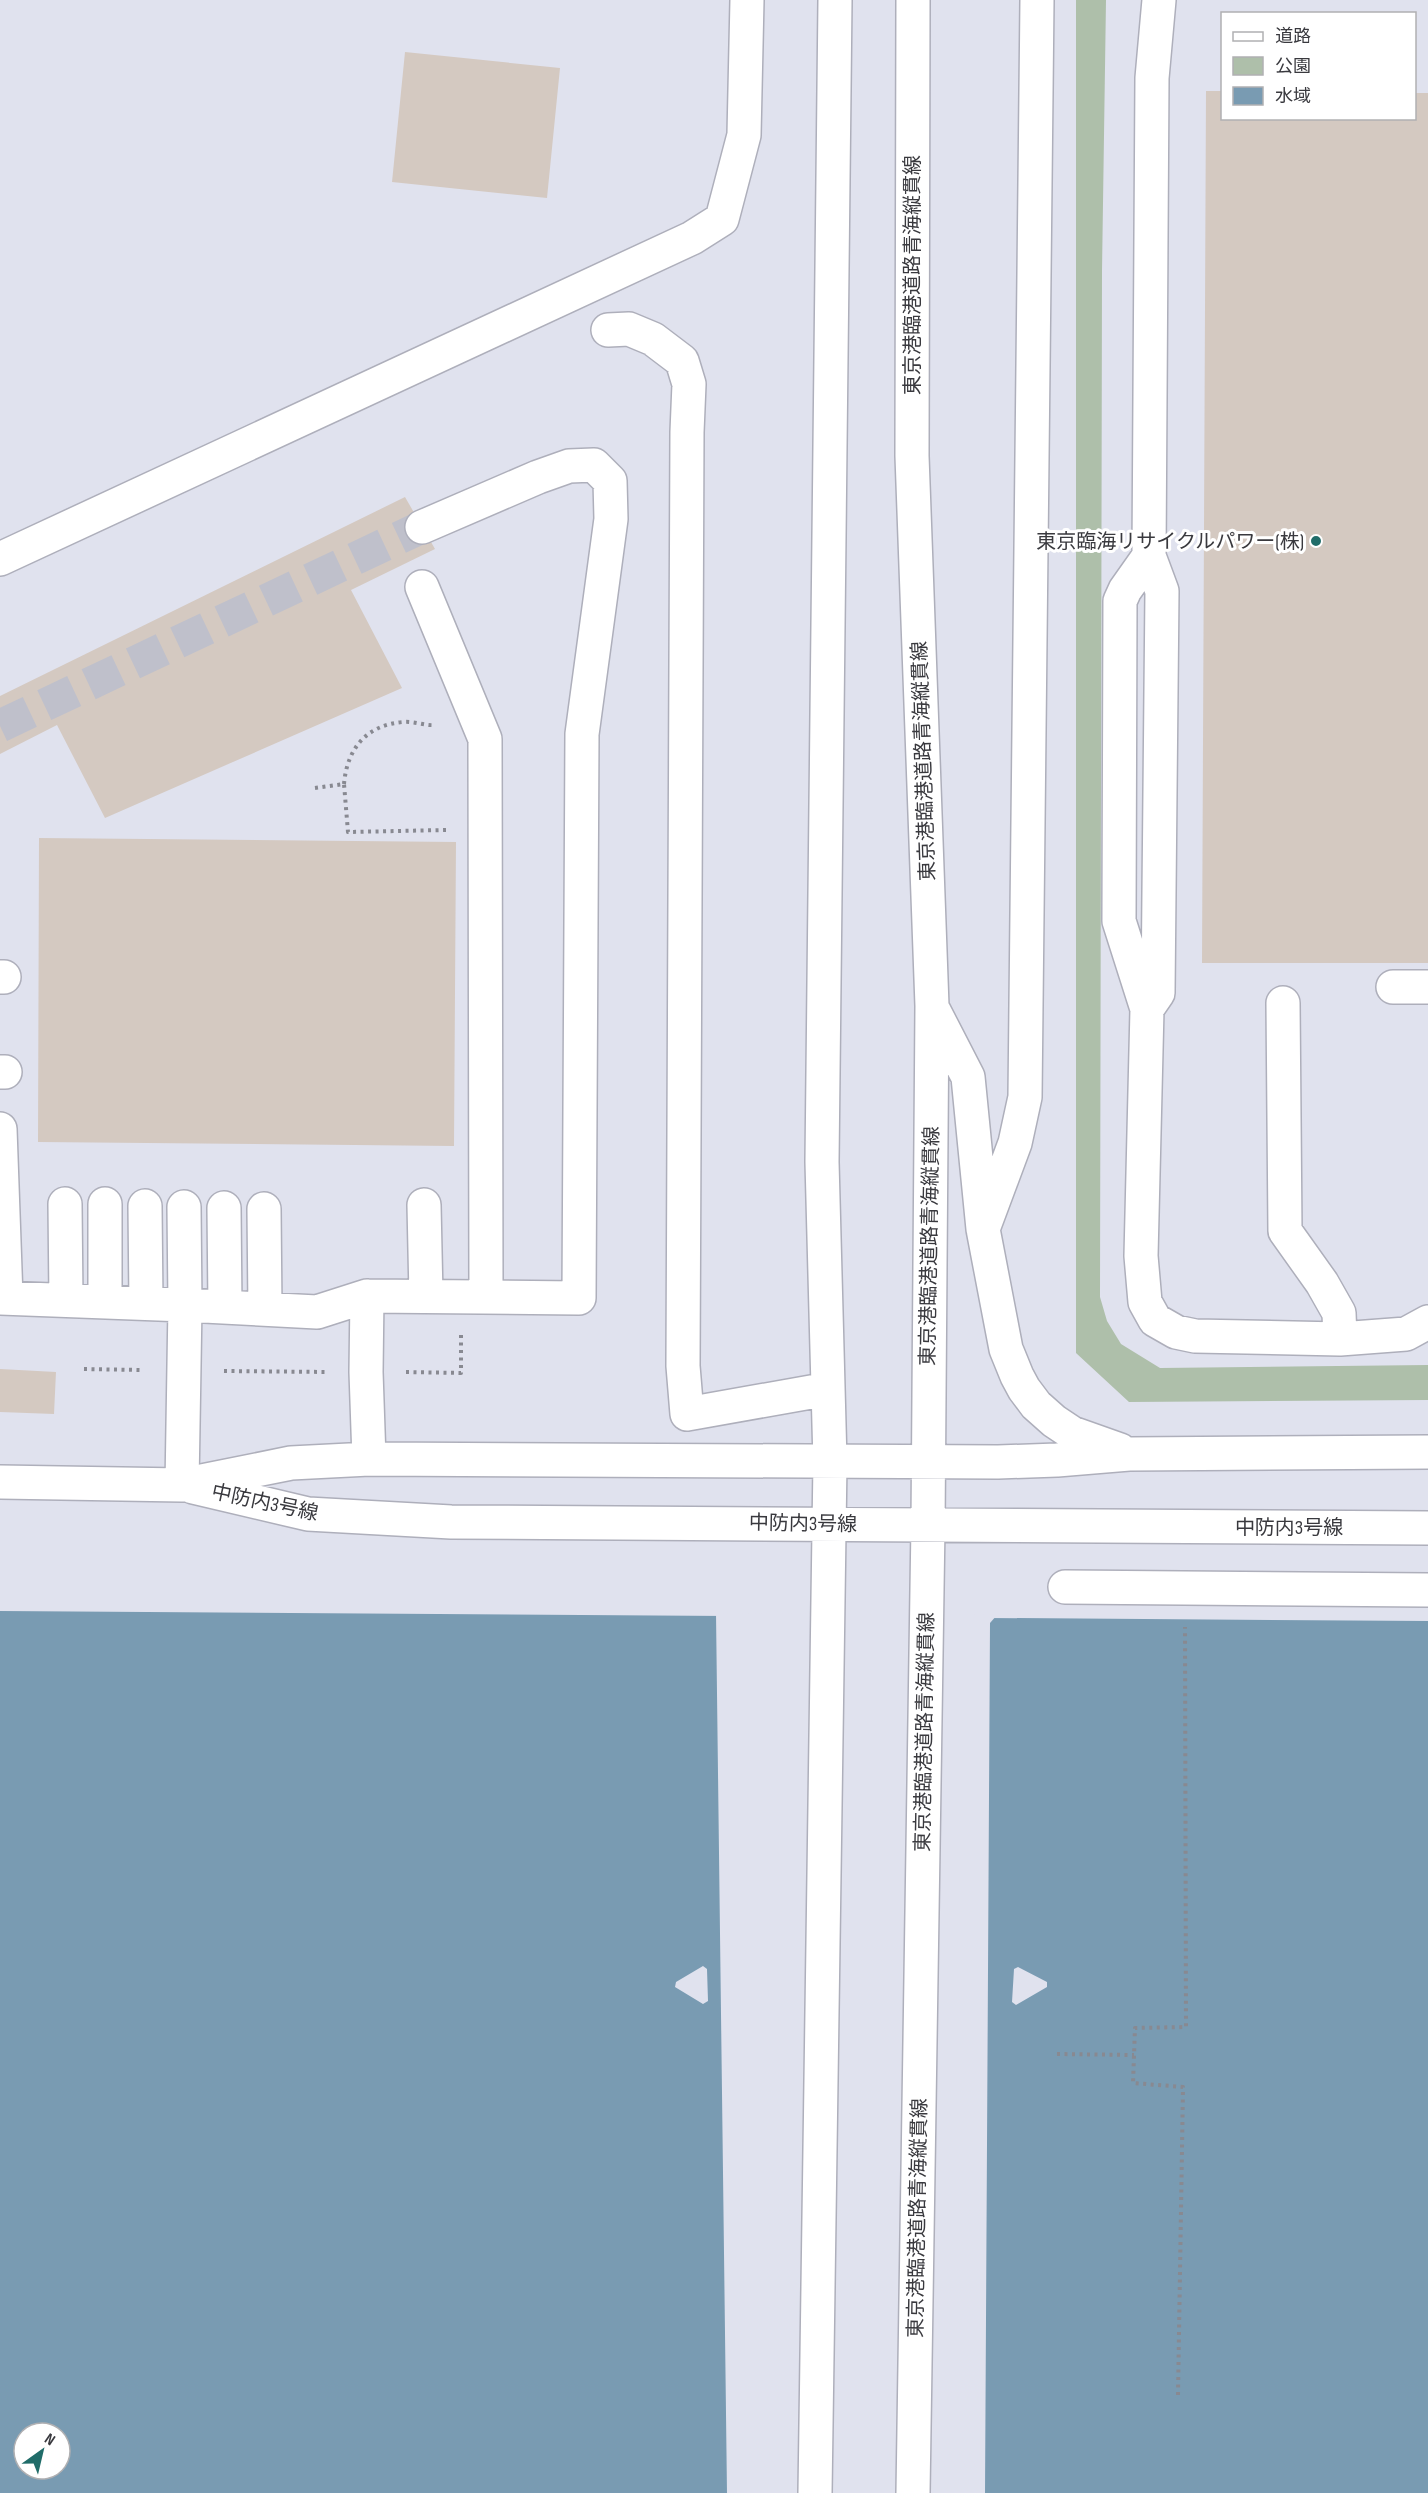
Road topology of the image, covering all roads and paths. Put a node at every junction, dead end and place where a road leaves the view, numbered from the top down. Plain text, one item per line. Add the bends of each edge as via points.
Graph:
1 (747, 0) edge
2 (835, 0) edge
3 (913, 0) edge
4 (1037, 0) edge
5 (1159, 0) edge
6 (608, 330) dead end
7 (422, 527) tunnel mouth
8 (0, 559) edge
9 (422, 586) dead end
10 (439, 723) dead end
11 (344, 784) junction
12 (315, 788) dead end
13 (452, 830) dead end
14 (1393, 987) dead end
15 (1428, 987) edge
16 (1283, 1003) dead end
17 (932, 1006) junction
18 (0, 1129) edge
19 (65, 1204) dead end
20 (105, 1204) dead end
21 (424, 1205) dead end
22 (145, 1206) dead end
23 (184, 1207) dead end
24 (224, 1208) dead end
25 (264, 1209) dead end
26 (983, 1229) junction
27 (367, 1296) junction
28 (426, 1296) junction
29 (486, 1297) junction
30 (3, 1298) edge
31 (66, 1300) junction
32 (105, 1301) junction
33 (146, 1304) junction
34 (185, 1305) junction
35 (225, 1307) junction
36 (265, 1309) junction
37 (1428, 1322) edge
38 (461, 1326) dead end
39 (1340, 1339) junction
40 (84, 1369) dead end
41 (150, 1370) dead end
42 (217, 1371) dead end
43 (331, 1372) dead end
44 (405, 1372) dead end
45 (828, 1389) junction
46 (1428, 1452) edge
47 (1130, 1454) junction
48 (369, 1459) junction
49 (830, 1461) junction
50 (927, 1461) junction
51 (0, 1482) edge
52 (182, 1485) junction
53 (829, 1522) junction
54 (928, 1525) junction
55 (1428, 1528) edge
56 (1065, 1587) dead end
57 (1428, 1590) edge
58 (1185, 1624) dead end
59 (1057, 2054) dead end
60 (1134, 2055) junction
61 (1178, 2395) dead end
62 (815, 2493) edge
63 (912, 2493) edge

1 - 8 street via 744,135 722,219 692,238
2 - 45 street via 822,1162
3 - 17 street, 東京港臨港道路青海縦貫線 via 912,456
4 - 26 street via 1025,1097 1015,1143
5 - 39 street via 1152,78 1149,556 1162,591 1158,993 1147,1009 1142,1256 1145,1302 1155,1320 1176,1332 1196,1336
6 - 45 street via 629,329 653,339 682,361 689,384 683,1366 687,1414
7 - 29 street via 569,466 594,465 610,481 611,519 582,734 579,1299
9 - 29 street via 485,739
10 - 11 path via 432,726 404,722 368,734 346,764
11 - 12 path
11 - 13 path via 348,832
14 - 15 street
16 - 39 street via 1285,1231 1340,1313
17 - 26 street via 968,1077
17 - 50 street, 東京港臨港道路青海縦貫線
18 - 30 street
19 - 31 street
20 - 32 street
21 - 28 street
22 - 33 street
23 - 34 street
24 - 35 street
25 - 36 street
26 - 47 street via 1006,1349 1024,1389 1045,1413 1072,1433
27 - 28 street
27 - 36 street via 317,1312
27 - 48 street
28 - 29 street
30 - 31 street
31 - 32 street
32 - 33 street
33 - 34 street
34 - 35 street
34 - 52 street
35 - 36 street
37 - 39 street via 1406,1334
38 - 44 path via 460,1373
40 - 41 path
42 - 43 path
45 - 49 street
46 - 47 street, 中防内3号線
47 - 50 street, 中防内3号線 via 1045,1460
48 - 49 street, 中防内3号線
48 - 52 street, 中防内3号線 via 291,1463
49 - 50 street, 中防内3号線
49 - 53 street
50 - 54 street, 東京港臨港道路青海縦貫線
51 - 52 street, 中防内3号線
52 - 53 street, 中防内3号線 via 320,1515 451,1522
53 - 54 street, 中防内3号線
53 - 62 street
54 - 55 street, 中防内3号線
54 - 63 street, 東京港臨港道路青海縦貫線
56 - 57 street
58 - 60 path via 1186,2027 1134,2028
59 - 60 path
60 - 61 path via 1134,2083 1183,2086

